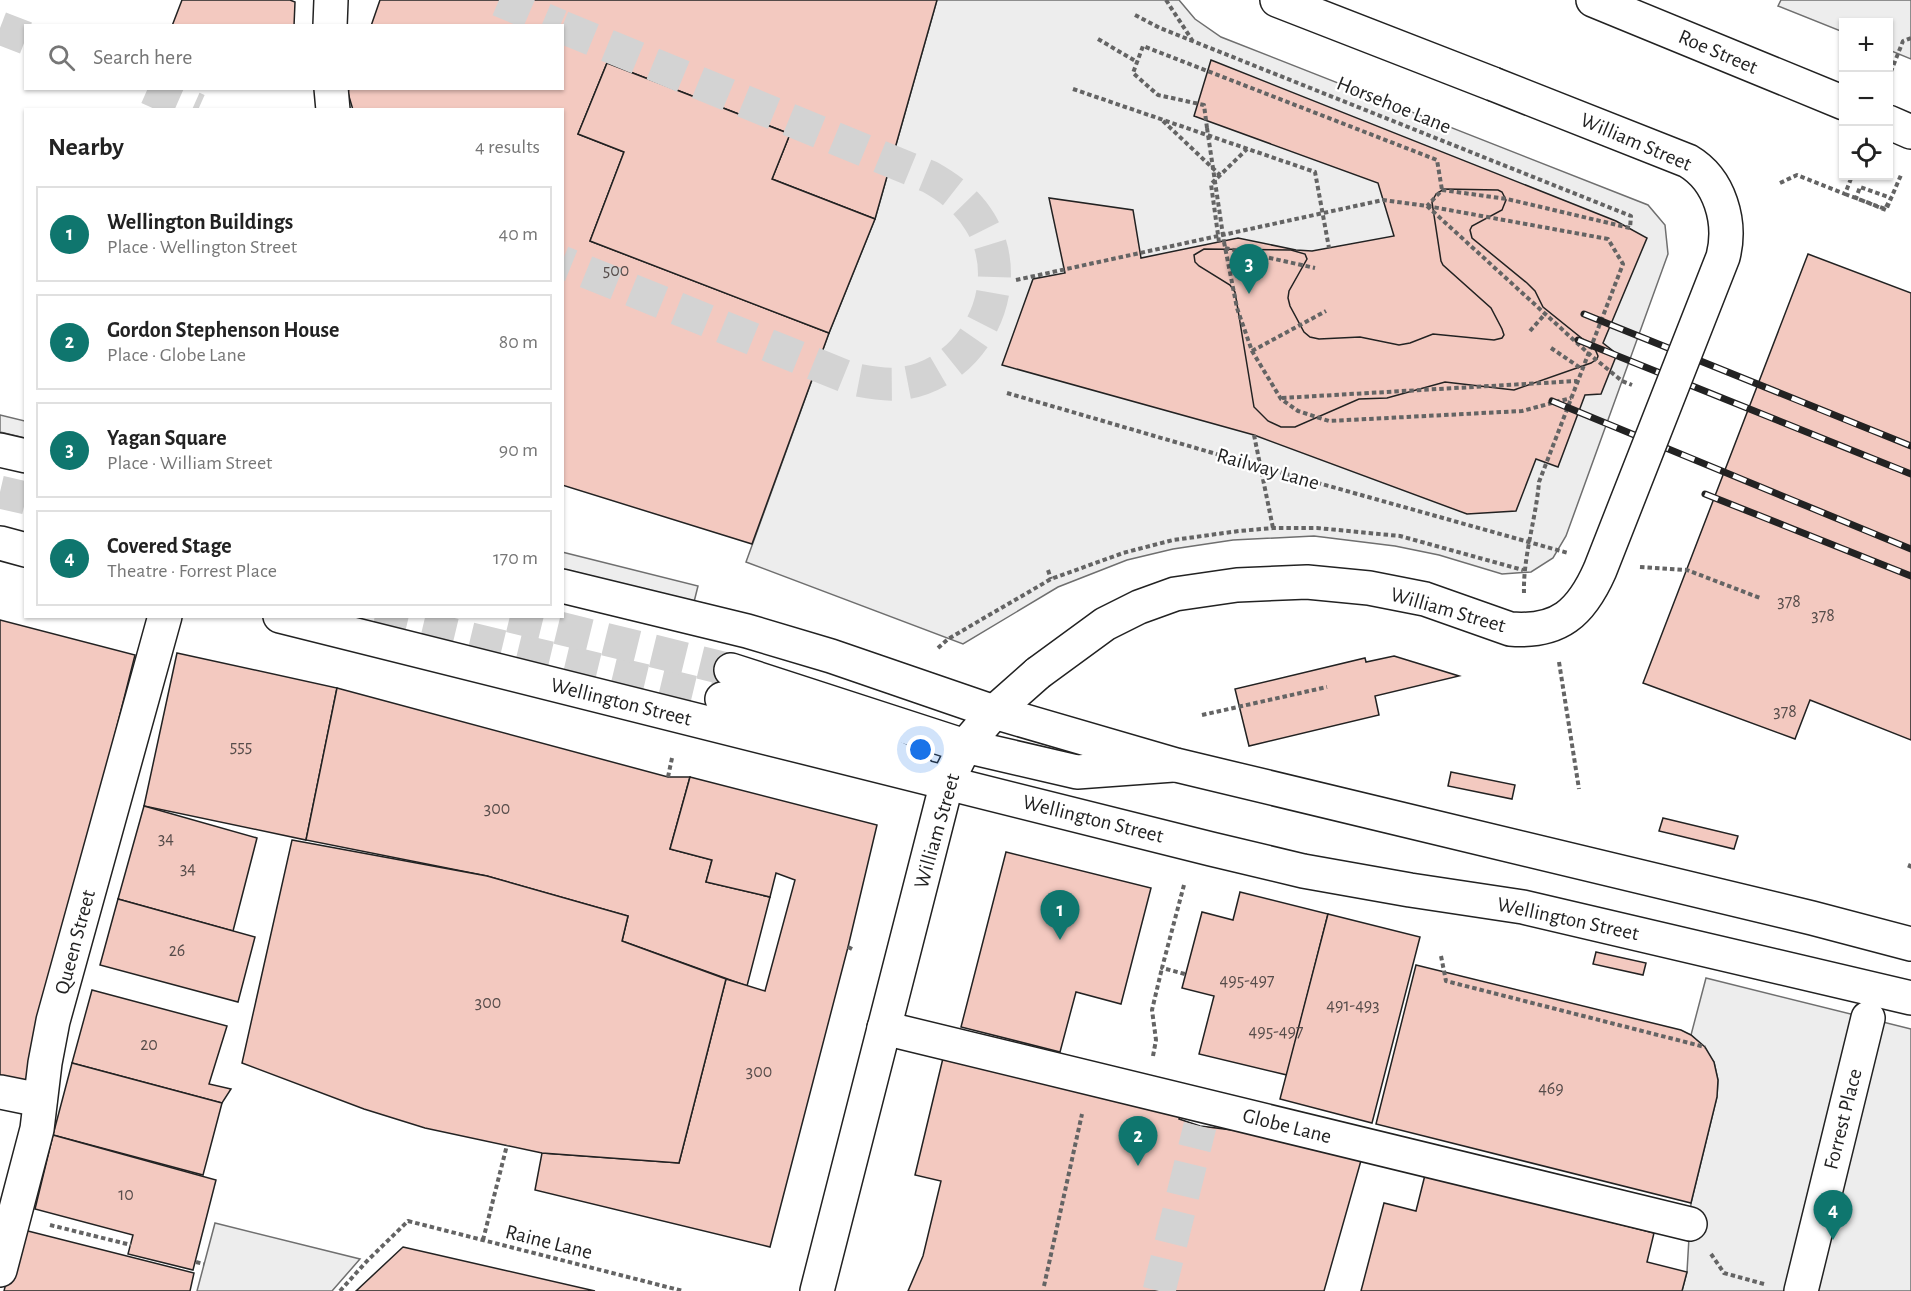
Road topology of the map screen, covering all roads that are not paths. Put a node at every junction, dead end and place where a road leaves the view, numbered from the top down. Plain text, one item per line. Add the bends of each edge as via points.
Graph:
1 (331, 0) edge
2 (1277, 0) edge
3 (1593, 0) edge
4 (330, 24) edge
5 (331, 90) edge
6 (1839, 101) edge
7 (333, 108) edge
8 (1893, 124) edge
9 (1911, 132) edge
10 (0, 450) edge
11 (24, 456) edge
12 (0, 543) edge
13 (24, 549) edge
14 (564, 586) edge
15 (164, 618) edge
16 (288, 618) edge
17 (994, 712) junction
18 (965, 746) junction
19 (1176, 765) junction
20 (947, 782) junction
21 (1911, 944) edge
22 (1911, 998) edge
23 (1868, 1018) dead end
24 (884, 1028) junction
25 (0, 1092) edge
26 (40, 1100) junction
27 (1690, 1224) road end
28 (7, 1230) edge
29 (0, 1270) edge
30 (817, 1291) edge
31 (1801, 1291) edge

1 - 4 main road
2 - 17 main road, William Street, bridge via 1688,161 1711,182 1723,210 1723,257 1600,570 1585,601 1565,618 1538,629 1510,629 1425,599 1370,588 1307,582 1237,585 1175,594 1105,624 1038,673
3 - 6 main road, Roe Street
5 - 7 main road
8 - 9 main road
10 - 11 main road
12 - 13 main road
14 - 17 main road via 747,631
15 - 26 main road, Queen Street via 53,1022
16 - 20 main road, Wellington Street
17 - 18 main road, William Street
17 - 19 main road
18 - 19 main road via 1077,772
18 - 20 main road, William Street
18 - 20 main road via 726,684 811,718
19 - 21 main road
20 - 22 main road, Wellington Street via 1303,871 1524,907
20 - 24 main road, William Street
23 - 31 main road, Forrest Place
24 - 27 main road, Globe Lane via 1203,1116
24 - 30 main road, William Street
25 - 26 main road
26 - 28 main road, Queen Street via 37,1129
28 - 29 main road, Queen Street

